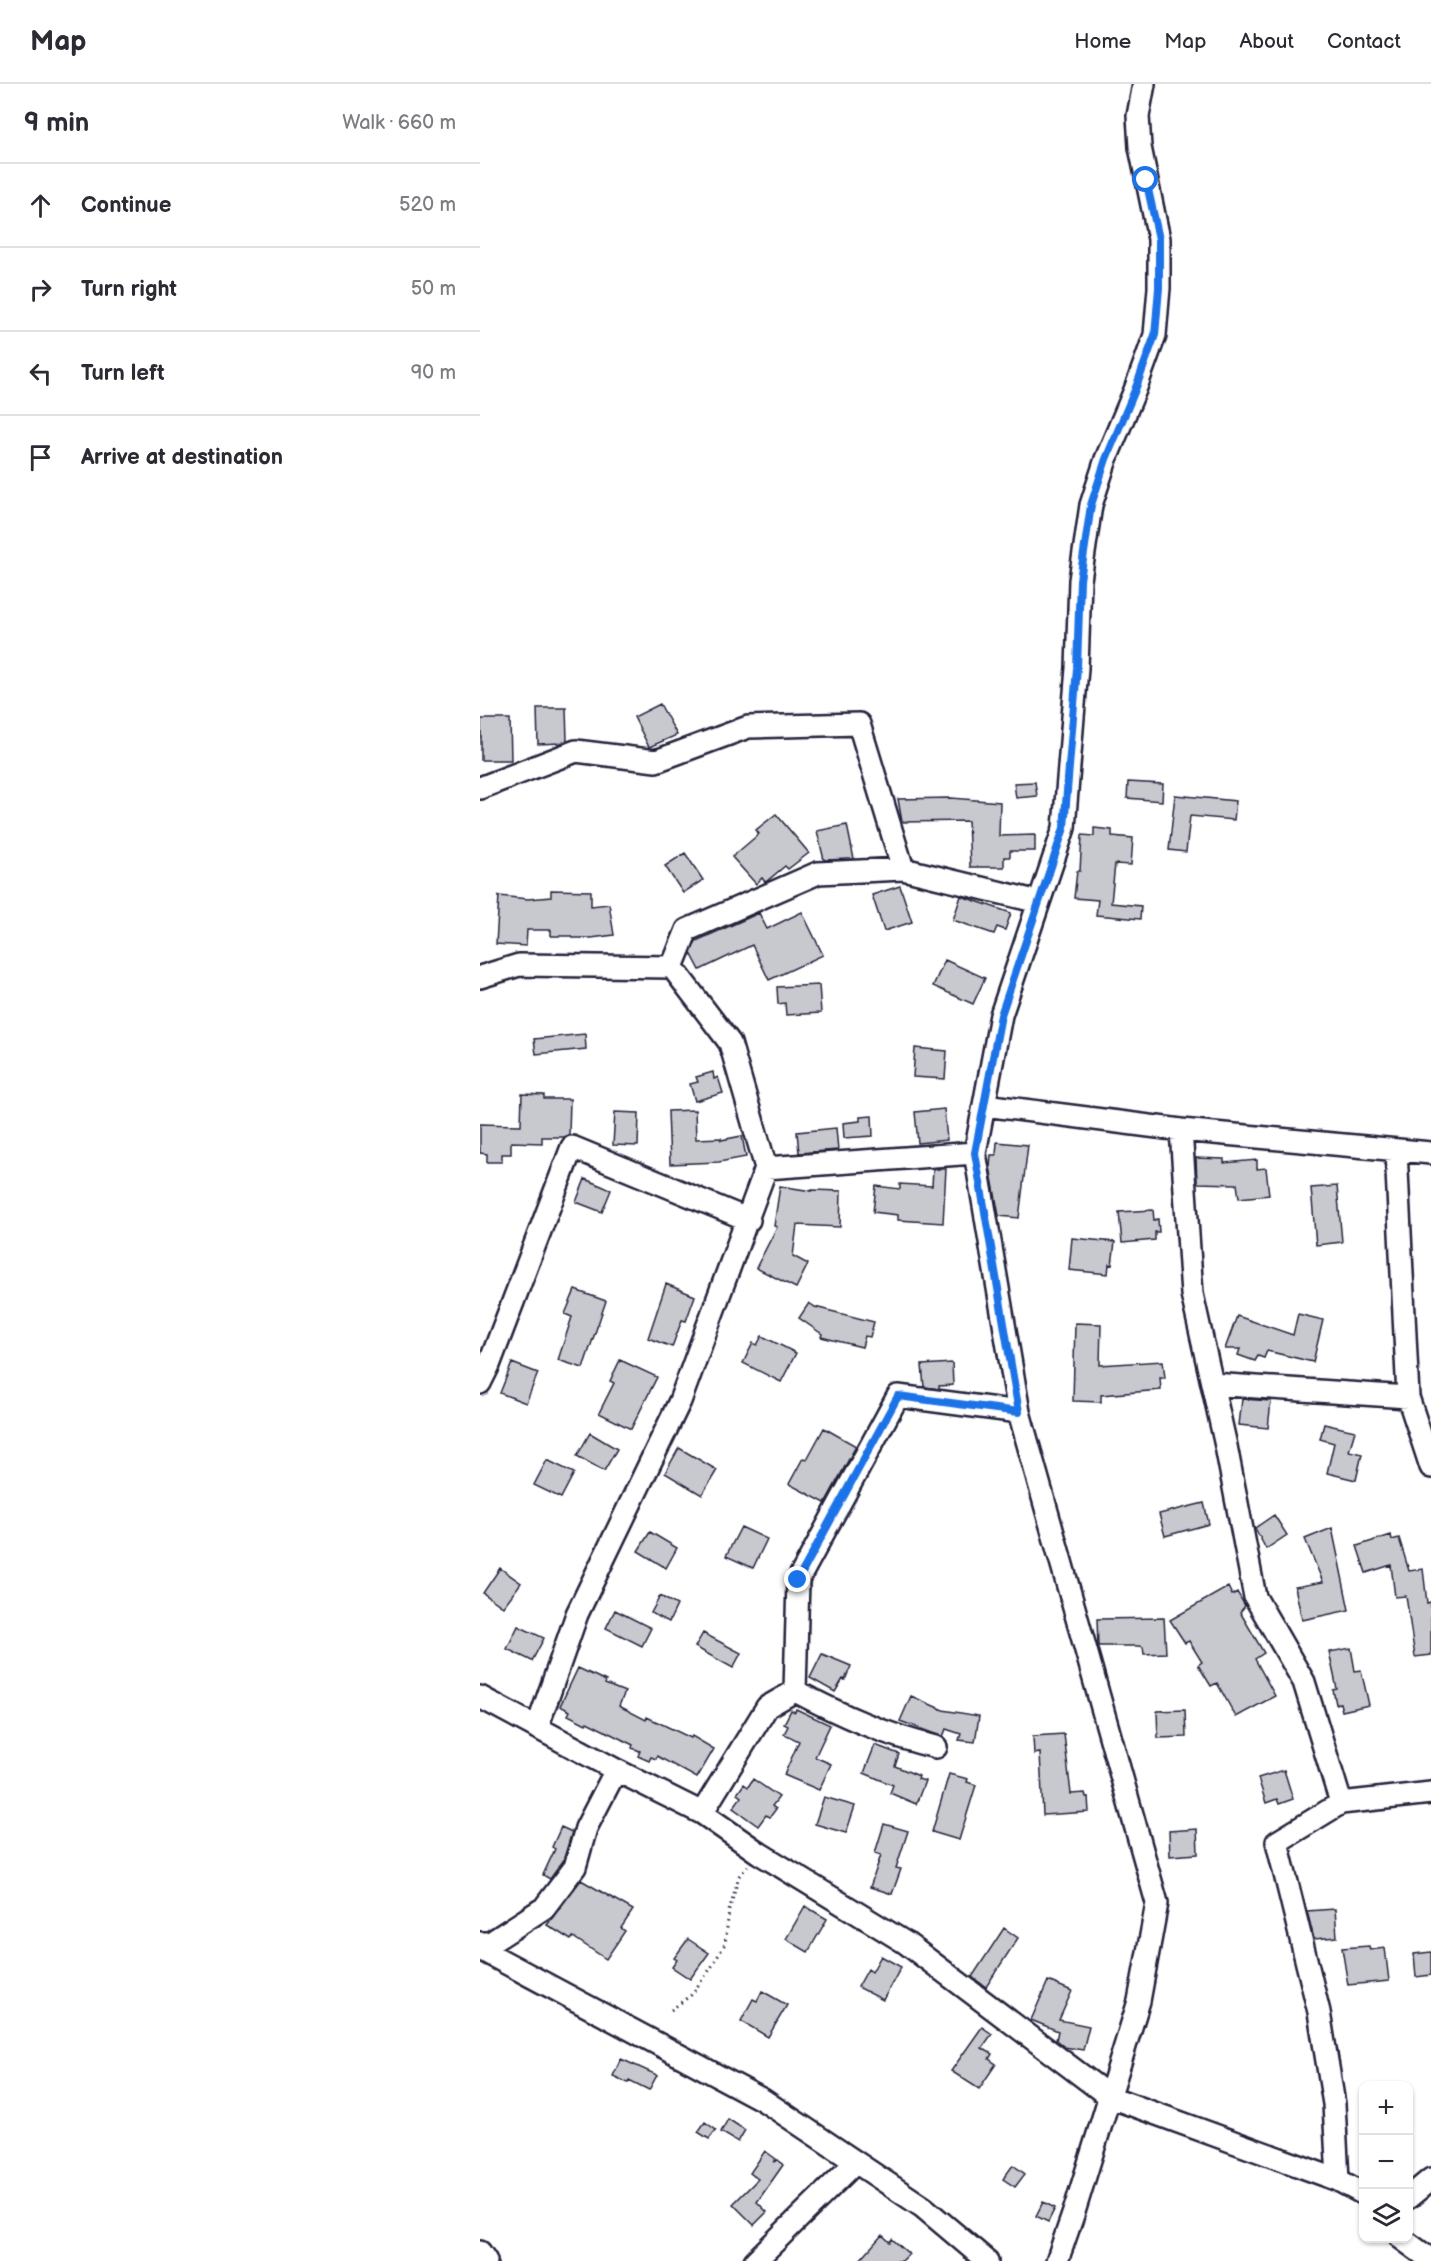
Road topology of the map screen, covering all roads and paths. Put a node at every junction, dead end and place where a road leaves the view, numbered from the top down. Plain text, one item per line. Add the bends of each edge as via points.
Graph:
1 (1144, 84) edge
2 (480, 788) edge
3 (903, 869) junction
4 (1039, 902) junction
5 (672, 967) junction
6 (480, 977) edge
7 (984, 1105) junction
8 (1181, 1130) junction
9 (1396, 1150) junction
10 (975, 1153) junction
11 (1431, 1153) edge
12 (766, 1168) junction
13 (749, 1220) junction
14 (480, 1383) edge
15 (1212, 1384) junction
16 (1408, 1397) junction
17 (1019, 1412) junction
18 (1431, 1467) edge
19 (795, 1691) junction
20 (480, 1697) edge
21 (537, 1728) junction
22 (936, 1748) dead end
23 (616, 1770) junction
24 (1431, 1793) edge
25 (1341, 1803) junction
26 (702, 1813) junction
27 (759, 1853) junction
28 (480, 1943) edge
29 (480, 1948) edge
30 (671, 2010) dead end
31 (1110, 2097) junction
32 (856, 2162) junction
33 (1431, 2179) edge
34 (1338, 2180) junction
35 (1359, 2191) edge
36 (1413, 2194) edge
37 (1408, 2243) edge
38 (480, 2252) edge
39 (1431, 2260) edge
40 (486, 2261) edge
41 (755, 2261) edge
42 (987, 2261) edge
43 (1057, 2261) edge

1 - 4 street via 1138,116 1140,147 1159,239 1155,335 1091,505 1080,580 1064,828
2 - 3 street via 576,751 656,761 748,727 859,724
3 - 4 street
3 - 5 street via 818,873 807,877 687,930
4 - 7 street via 1001,1015
5 - 6 street via 519,965
5 - 12 street via 730,1043
7 - 8 street
7 - 10 street
8 - 9 street
8 - 15 street via 1192,1294
9 - 11 street
9 - 16 street
10 - 12 street
10 - 17 street
12 - 13 street
13 - 14 street via 572,1148
13 - 21 street via 680,1401 577,1614
15 - 16 street
15 - 25 street via 1255,1597 1304,1682
16 - 18 street
17 - 19 street via 898,1396 798,1580
17 - 31 street via 1157,1903 1139,2001
19 - 22 street via 849,1719
19 - 26 street via 767,1707
20 - 21 street
21 - 23 street
23 - 26 street
23 - 28 street via 586,1828 575,1866 544,1908 490,1943
24 - 25 street
25 - 34 street via 1277,1842 1319,2012 1334,2104
26 - 27 street
27 - 30 path via 739,1876 724,1944 711,1968 691,1995
27 - 31 street via 906,1943
29 - 32 street via 763,2100
31 - 34 street
31 - 43 street
32 - 41 street
32 - 42 street via 923,2207
33 - 36 street
34 - 35 street
37 - 39 street
38 - 40 street

